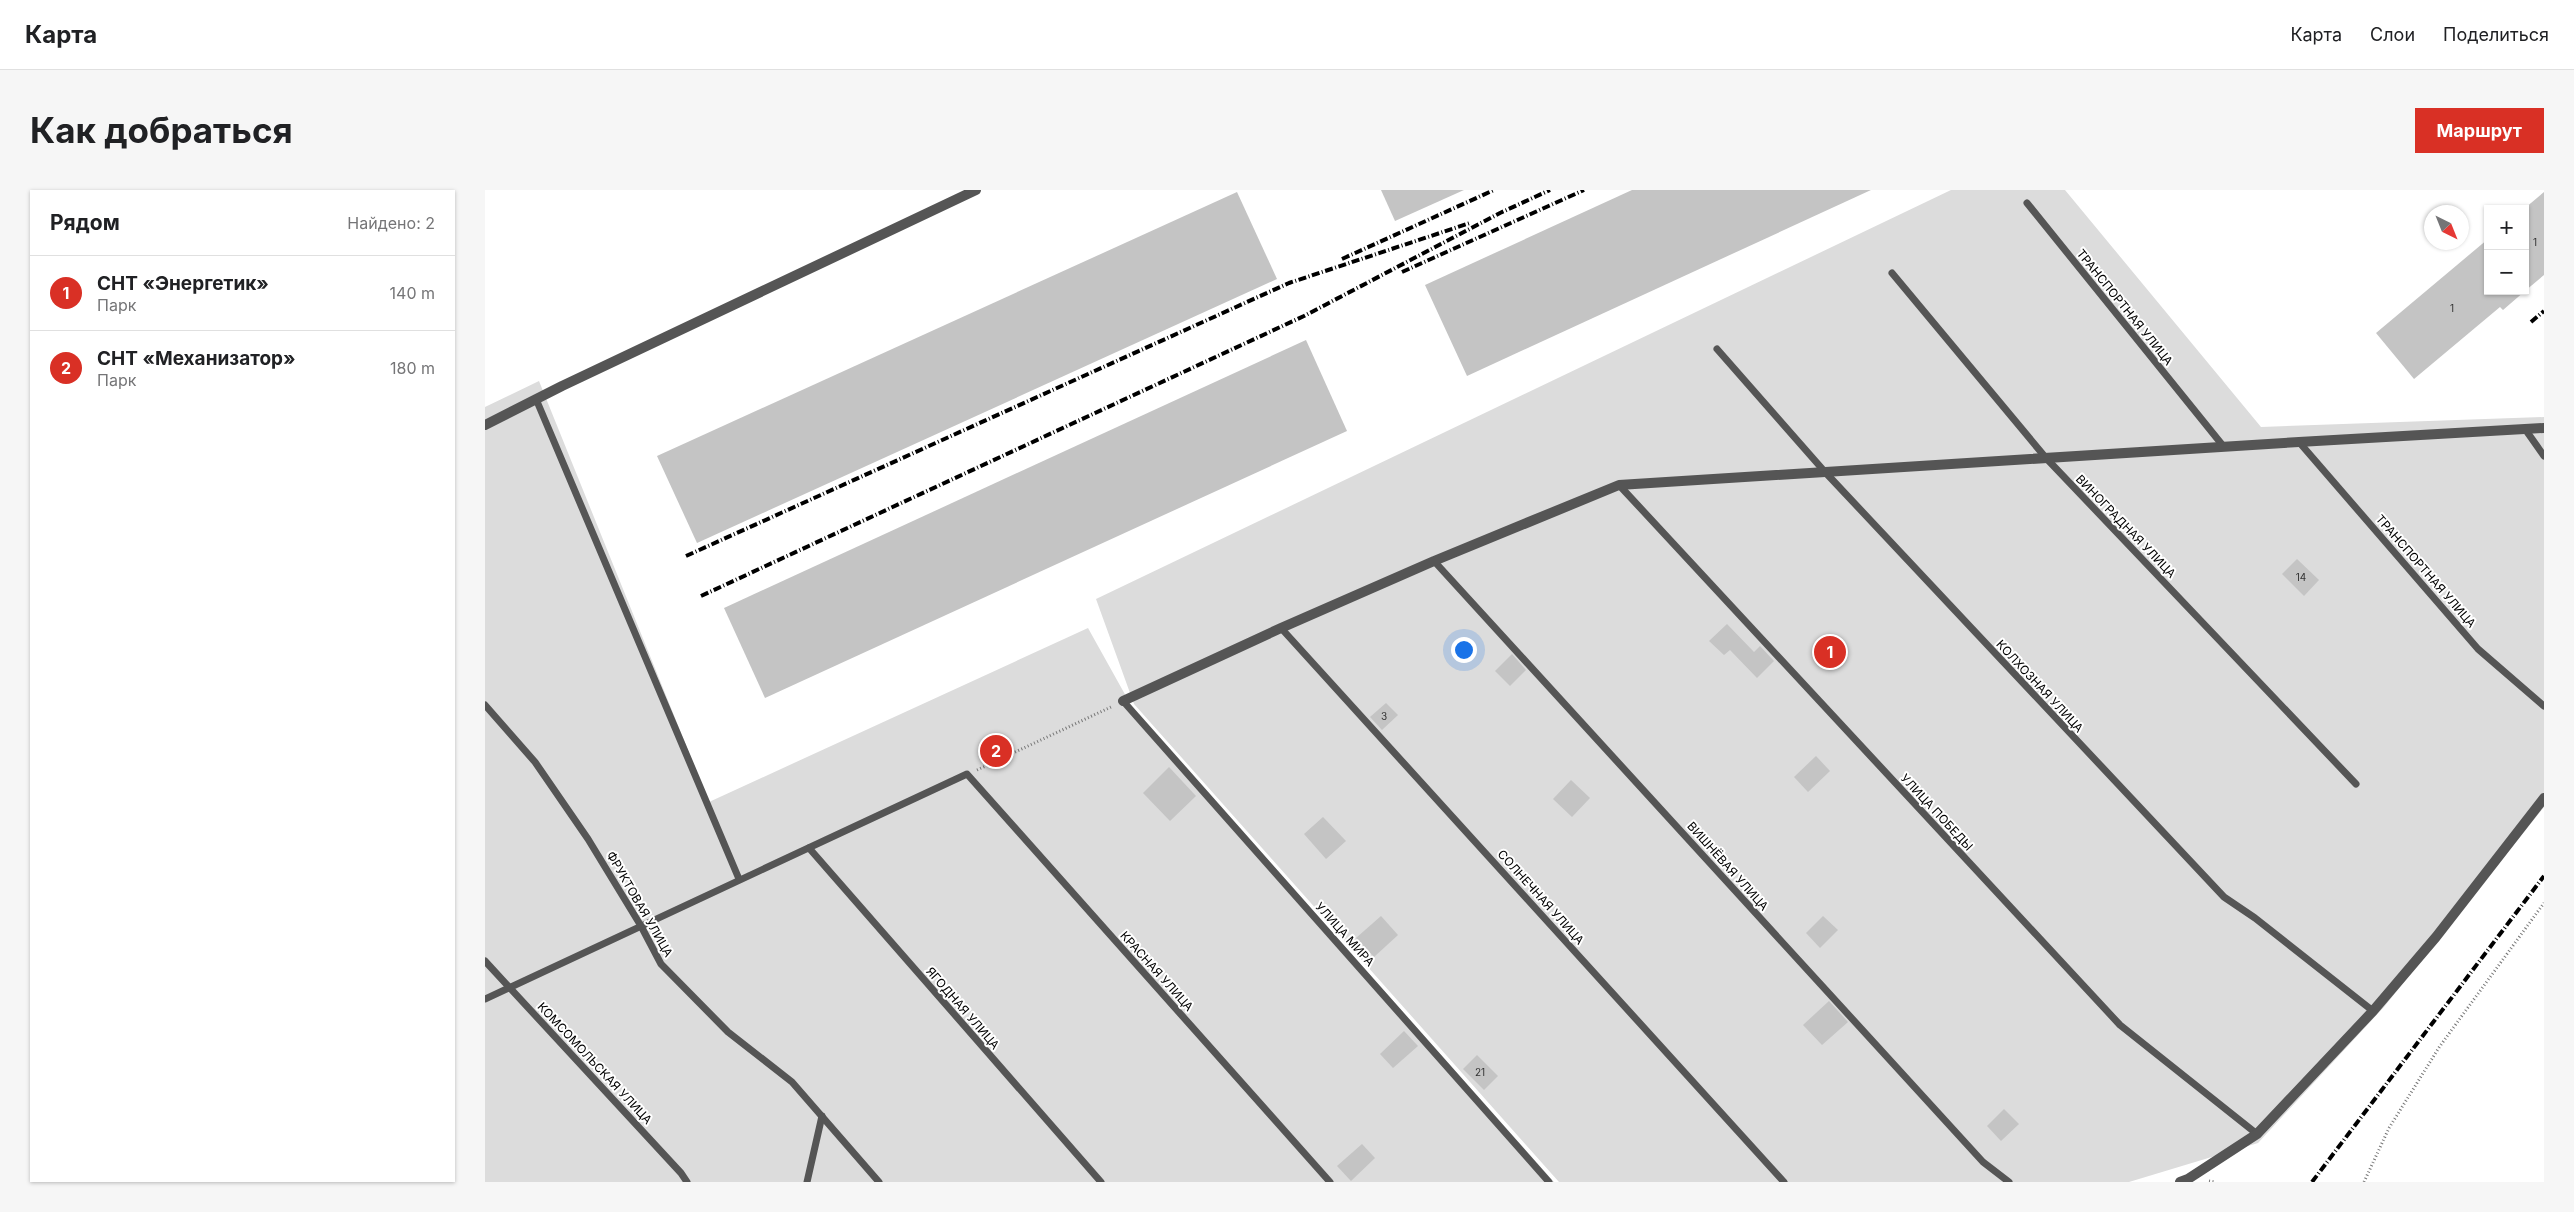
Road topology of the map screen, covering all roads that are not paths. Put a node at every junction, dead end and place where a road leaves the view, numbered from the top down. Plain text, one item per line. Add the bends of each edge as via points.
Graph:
1 (976, 190) edge
2 (2027, 204) dead end
3 (1893, 273) dead end
4 (1717, 348) dead end
5 (536, 399) junction
6 (485, 425) edge
7 (2544, 428) edge
8 (2525, 429) junction
9 (2299, 442) junction
10 (2224, 447) junction
11 (2544, 456) edge
12 (2045, 458) junction
13 (1825, 472) junction
14 (1619, 485) junction
15 (1434, 561) junction
16 (1281, 628) junction
17 (1123, 701) joint
18 (485, 705) edge
19 (2544, 706) edge
20 (2356, 784) dead end
21 (2544, 798) edge
22 (809, 848) junction
23 (739, 879) junction
24 (641, 926) junction
25 (485, 961) edge
26 (510, 988) junction
27 (485, 999) edge
28 (2373, 1011) junction
29 (822, 1116) junction
30 (2257, 1134) junction
31 (687, 1182) edge
32 (807, 1182) edge
33 (879, 1182) edge
34 (1101, 1182) edge
35 (1330, 1182) edge
36 (1549, 1182) edge
37 (1784, 1182) edge
38 (2009, 1182) edge
39 (2180, 1182) edge

1 - 5 street
2 - 10 lane, ТРАНСПОРТНАЯ УЛИЦА
3 - 12 lane, ВИНОГРАДНАЯ УЛИЦА
4 - 13 lane, КОЛХОЗНАЯ УЛИЦА
5 - 6 street
5 - 23 lane
7 - 8 street
8 - 9 street
8 - 11 lane
9 - 10 street
9 - 19 lane, ТРАНСПОРТНАЯ УЛИЦА via 2478,649
10 - 12 street
12 - 13 street
12 - 20 lane, ВИНОГРАДНАЯ УЛИЦА
13 - 14 street
13 - 28 lane, КОЛХОЗНАЯ УЛИЦА via 2224,898 2255,918
14 - 15 street
14 - 30 lane, УЛИЦА ПОБЕДЫ via 2120,1025
15 - 16 street
15 - 38 lane, ВИШНЁВАЯ УЛИЦА via 1983,1162
16 - 17 street
16 - 37 lane, СОЛНЕЧНАЯ УЛИЦА
17 - 36 lane, УЛИЦА МИРА
18 - 24 lane, ФРУКТОВАЯ УЛИЦА via 535,762 588,839
21 - 28 street via 2436,937
22 - 23 lane
22 - 34 lane, ЯГОДНАЯ УЛИЦА
22 - 35 lane, КРАСНАЯ УЛИЦА via 967,774
23 - 24 lane
24 - 26 lane
24 - 29 lane, ФРУКТОВАЯ УЛИЦА via 661,964 727,1032 791,1082
25 - 26 lane, КОМСОМОЛЬСКАЯ УЛИЦА
26 - 27 lane
26 - 31 lane, КОМСОМОЛЬСКАЯ УЛИЦА
28 - 30 street
29 - 32 lane
29 - 33 lane, ФРУКТОВАЯ УЛИЦА
30 - 39 street

